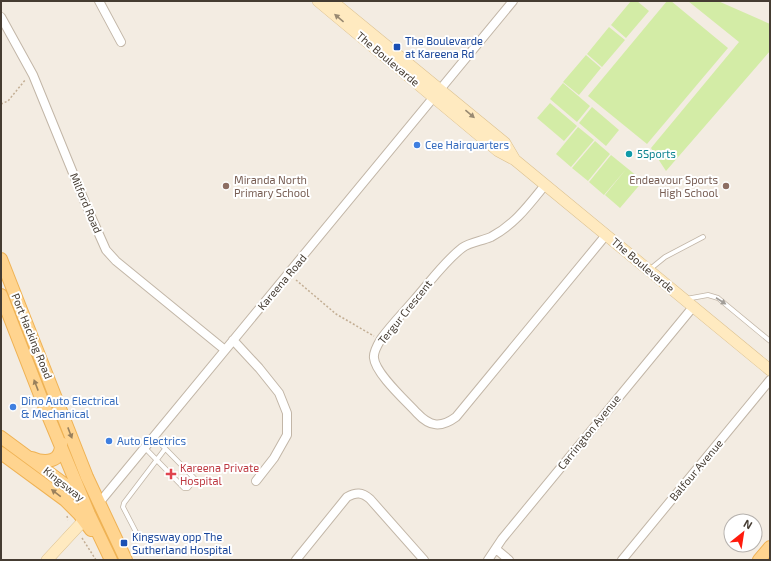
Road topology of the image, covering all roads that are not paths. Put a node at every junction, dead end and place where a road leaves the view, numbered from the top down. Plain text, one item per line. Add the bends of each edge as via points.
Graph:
1 (99, 1) edge
2 (318, 1) edge
3 (332, 1) edge
4 (513, 1) edge
5 (1, 16) edge
6 (121, 42) dead end
7 (437, 93) junction
8 (545, 185) junction
9 (606, 235) junction
10 (703, 237) dead end
11 (1, 259) edge
12 (648, 270) junction
13 (1, 294) edge
14 (684, 299) junction
15 (693, 307) junction
16 (233, 340) junction
17 (770, 341) edge
18 (224, 350) junction
19 (770, 370) edge
20 (770, 380) edge
21 (1, 437) edge
22 (154, 437) junction
23 (61, 443) junction
24 (145, 448) junction
25 (165, 449) junction
26 (1, 453) edge
27 (25, 455) junction
28 (156, 460) junction
29 (256, 481) dead end
30 (83, 498) junction
31 (91, 511) junction
32 (137, 534) dead end
33 (770, 547) edge
34 (496, 549) junction
35 (110, 559) edge
36 (47, 560) edge
37 (126, 560) edge
38 (296, 560) edge
39 (424, 560) edge
40 (488, 560) edge
41 (509, 560) edge
42 (622, 560) edge
43 (759, 560) edge

1 - 6 street
7 -> 2 main road, The Boulevarde
3 - 7 main road, The Boulevarde
4 - 7 street, Kareena Road
5 - 18 street, Milford Road via 33,74 106,250
7 - 8 main road, The Boulevarde via 505,143 515,160
7 - 16 street, Kareena Road
8 - 9 main road, The Boulevarde
8 - 9 street, Tergur Crescent via 508,227 489,238 463,247 381,340 374,358 375,365 419,415 438,425 456,417
9 - 12 main road, The Boulevarde
10 - 12 lane via 665,257
11 -> 31 main road, Port Hacking Road
12 - 14 main road, The Boulevarde
23 -> 13 main road, Port Hacking Road
14 - 15 main road, The Boulevarde
14 -> 17 lane via 708,295 718,298
15 - 19 main road, The Boulevarde
15 - 34 street, Carrington Avenue
16 - 18 street, Kareena Road
16 - 29 street via 279,393 287,413 287,435 274,458
18 - 22 street, Kareena Road
20 - 42 street, Balfour Avenue
21 - 27 main road, Kingsway
22 - 24 street, Kareena Road
22 - 25 lane
23 - 27 main road via 60,453 51,460 41,461
23 - 30 main road, Port Hacking Road
24 - 28 lane
24 - 31 street, Kareena Road
25 - 28 lane
25 - 28 lane via 194,478 193,482 188,488 184,488
31 -> 26 main road, Kingsway via 66,500
27 - 30 main road, Kingsway
28 - 32 lane via 124,503 123,507
30 - 31 main road, Port Hacking Road
31 - 35 main road, Kingsway
31 - 36 main road, Kareena Road
31 - 37 main road, Kingsway via 105,522
33 - 43 main road
34 - 40 street, Carrington Avenue
34 - 41 street
38 - 39 street via 347,497 360,493 370,499

